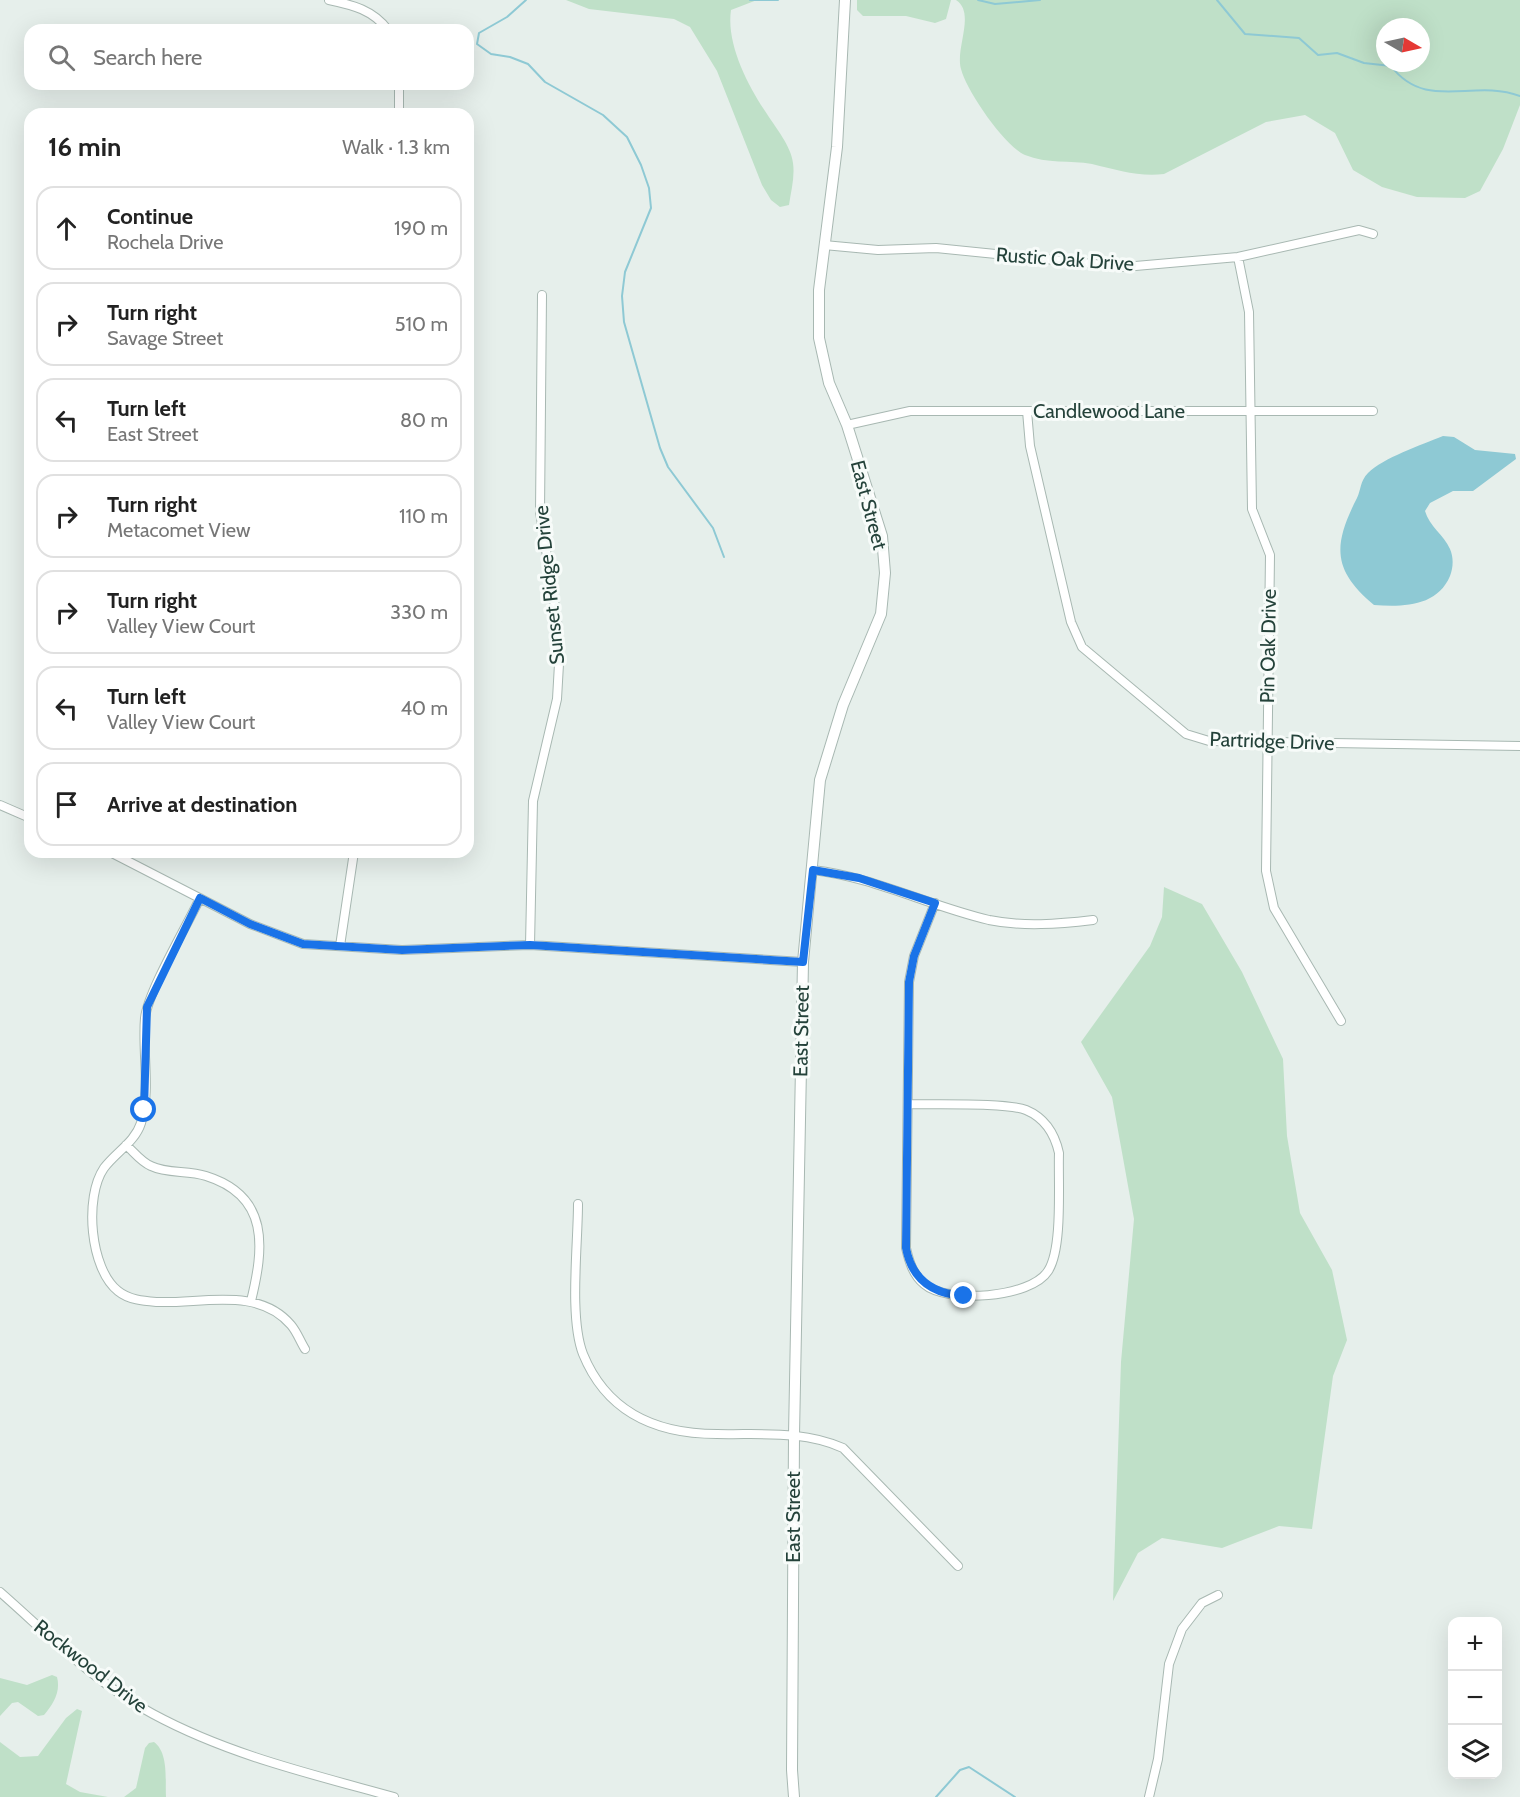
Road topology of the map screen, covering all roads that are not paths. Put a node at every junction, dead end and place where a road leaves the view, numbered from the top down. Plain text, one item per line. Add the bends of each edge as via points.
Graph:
1 (329, 0) edge
2 (845, 0) edge
3 (382, 24) edge
4 (399, 90) edge
5 (399, 108) edge
6 (1373, 234) dead end
7 (824, 245) junction
8 (1238, 257) junction
9 (542, 295) dead end
10 (1251, 410) junction
11 (1027, 411) junction
12 (1373, 411) dead end
13 (847, 425) junction
14 (1266, 742) junction
15 (1520, 747) edge
16 (0, 805) edge
17 (24, 815) edge
18 (122, 858) edge
19 (353, 858) edge
20 (813, 870) junction
21 (200, 898) junction
22 (935, 903) junction
23 (1094, 920) dead end
24 (530, 945) junction
25 (340, 946) junction
26 (803, 962) junction
27 (1341, 1021) dead end
28 (908, 1104) junction
29 (126, 1145) junction
30 (578, 1204) dead end
31 (251, 1301) junction
32 (305, 1349) dead end
33 (794, 1435) junction
34 (958, 1566) dead end
35 (0, 1592) edge
36 (1218, 1595) dead end
37 (394, 1797) edge
38 (794, 1797) edge
39 (1149, 1797) edge

1 - 3 street via 354,6 374,15
2 - 7 street, East Street via 837,147
4 - 5 street
6 - 8 street, Rustic Oak Drive via 1359,230
7 - 8 street, Rustic Oak Drive via 878,250 936,248 1124,267
7 - 13 street, East Street via 819,338 829,383
8 - 10 street, Pin Oak Drive via 1249,312
9 - 24 street, Sunset Ridge Drive via 540,512 557,620 559,664 557,699 533,801
10 - 11 street, Candlewood Lane
10 - 12 street, Candlewood Lane
10 - 14 street, Pin Oak Drive via 1252,509 1270,555
11 - 13 street, Candlewood Lane via 910,411
11 - 14 street, Partridge Drive via 1030,446 1071,622 1082,646 1186,734 1209,741
13 - 20 street, East Street via 882,536 885,573 881,614 843,705 820,780
14 - 15 street, Partridge Drive
14 - 27 street, Pin Oak Drive via 1266,871 1274,908
16 - 17 street
18 - 21 street
19 - 25 street
20 - 22 street via 859,878
20 - 26 street, East Street
21 - 25 street via 250,924 303,944
21 - 29 street via 147,1007 144,1110 136,1133
22 - 23 street via 991,920 1036,925
22 - 28 street via 911,968
24 - 25 street via 402,950
24 - 26 street
26 - 33 street, East Street
28 - 28 street via 906,1248 916,1274 925,1284 950,1295 1020,1291 1036,1283 1047,1273 1056,1247 1056,1138 1025,1110
29 - 31 street via 152,1167 205,1175 225,1184 249,1205 261,1242
29 - 31 street via 103,1170 96,1185 95,1252 106,1278 118,1292 147,1301
30 - 33 street via 577,1315 583,1353 601,1387 629,1413 665,1430
31 - 32 street via 285,1319
33 - 34 street via 821,1438 843,1448
33 - 38 street, East Street
35 - 37 street, Rockwood Drive via 77,1659 151,1714 234,1752
36 - 39 street via 1202,1602 1182,1629 1169,1664 1158,1759

